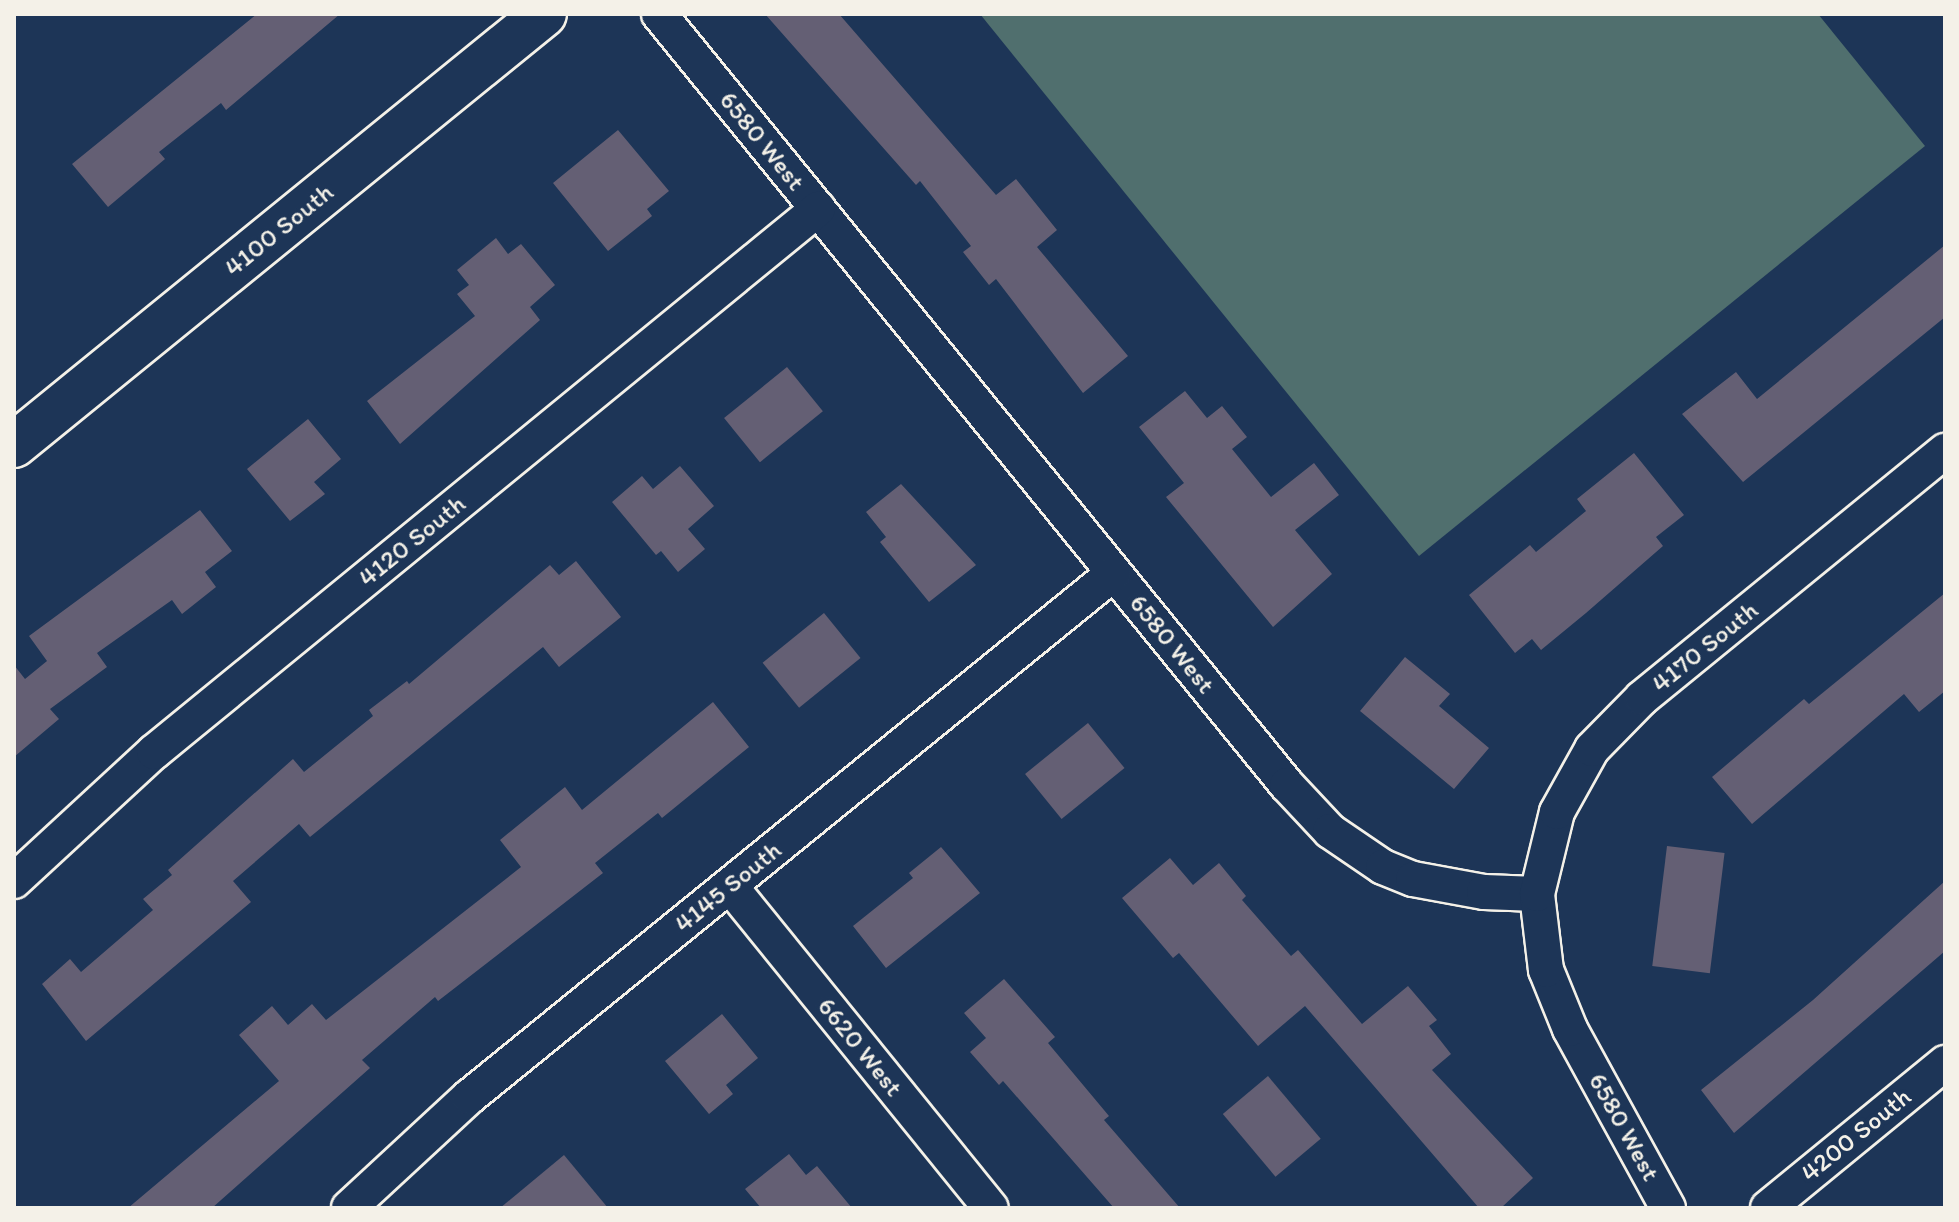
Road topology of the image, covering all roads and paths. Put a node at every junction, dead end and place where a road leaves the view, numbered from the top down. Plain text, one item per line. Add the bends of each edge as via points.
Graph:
1 (544, 14) edge
2 (659, 14) edge
3 (818, 209) junction
4 (14, 445) edge
5 (1945, 451) edge
6 (1114, 573) junction
7 (14, 881) edge
8 (730, 886) junction
9 (1537, 894) junction
10 (1945, 1063) edge
11 (355, 1206) edge
12 (991, 1208) edge
13 (1668, 1208) edge
14 (1768, 1208) edge

1 - 4 main road, 4100 South
2 - 3 street, 6580 West
3 - 6 street, 6580 West
3 - 7 street, 4120 South via 154,752
5 - 9 street, 4170 South via 1609,731 1573,778 1557,812
6 - 8 street, 4145 South
6 - 9 street, 6580 West via 1287,785 1355,850 1383,867 1444,886
8 - 11 street, 4145 South via 469,1097
8 - 12 street, 6620 West
9 - 13 street, 6580 West via 1543,955 1557,1000
10 - 14 street, 4200 South

